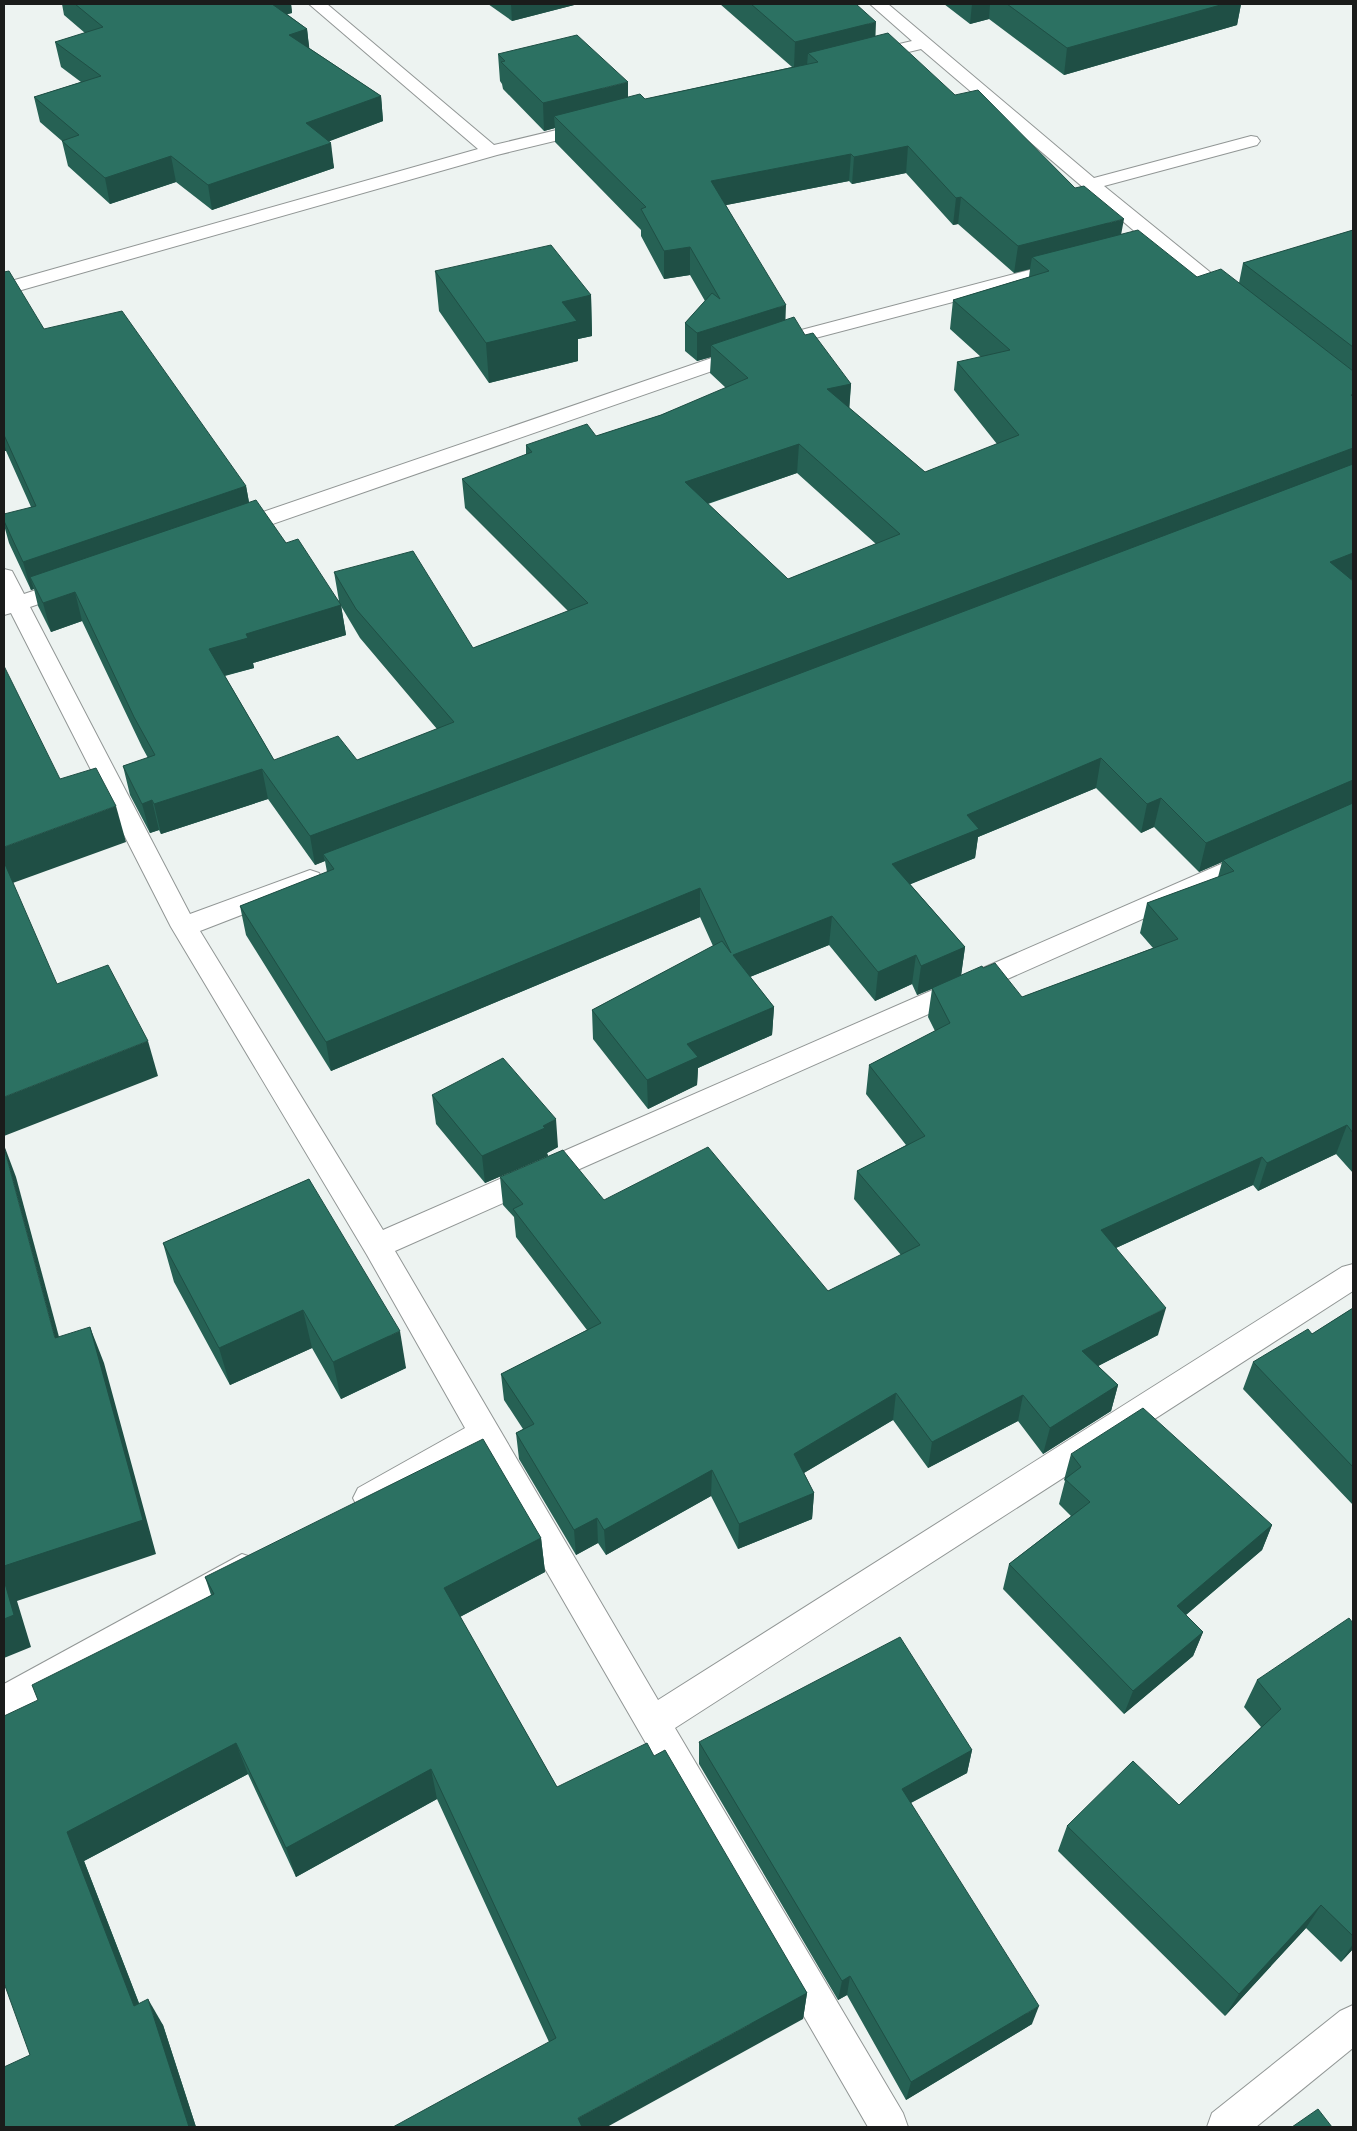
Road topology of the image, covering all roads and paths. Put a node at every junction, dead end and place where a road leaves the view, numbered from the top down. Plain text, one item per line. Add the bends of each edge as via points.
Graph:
1 (317, 4) edge
2 (878, 4) edge
3 (924, 42) junction
4 (847, 62) edge
5 (606, 122) edge
6 (1251, 141) dead end
7 (491, 151) junction
8 (1091, 184) junction
9 (1084, 262) edge
10 (4, 289) edge
11 (1245, 309) edge
12 (213, 536) edge
13 (4, 576) edge
14 (92, 578) edge
15 (10, 606) edge
16 (1280, 848) edge
17 (333, 870) edge
18 (184, 927) junction
19 (377, 1246) junction
20 (1353, 1276) edge
21 (483, 1434) junction
22 (344, 1512) edge
23 (265, 1556) edge
24 (4, 1702) edge
25 (654, 1722) junction
26 (1353, 2024) edge
27 (889, 2127) edge
28 (1226, 2127) edge

1 - 7 street
2 - 3 street
3 - 4 street
3 - 8 street
5 - 7 street
6 - 8 street
7 - 10 street
8 - 11 street via 1150,245
9 - 12 street via 774,343
13 - 15 street
14 - 15 street
15 - 18 street
16 - 19 street
17 - 18 street
18 - 19 street
19 - 21 street
20 - 25 street
21 - 22 street
21 - 25 street
23 - 24 street
25 - 27 street
26 - 28 street

